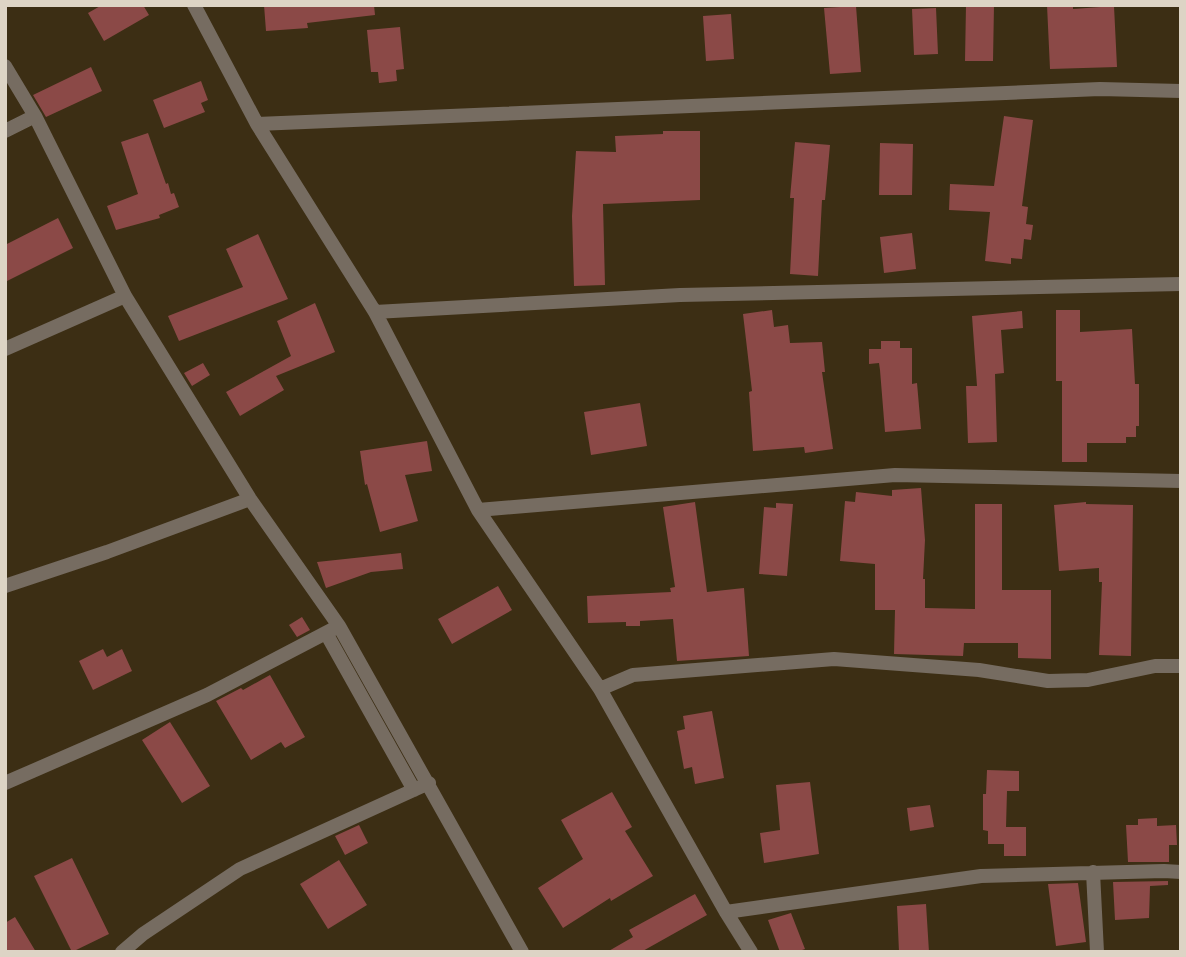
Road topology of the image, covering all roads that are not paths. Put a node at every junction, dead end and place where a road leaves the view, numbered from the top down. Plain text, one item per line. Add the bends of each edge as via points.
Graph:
1 (194, 5) edge
2 (5, 66) edge
3 (1181, 91) edge
4 (35, 116) junction
5 (257, 124) junction
6 (5, 131) edge
7 (1181, 284) edge
8 (125, 296) junction
9 (375, 312) junction
10 (5, 349) edge
11 (1181, 481) edge
12 (250, 499) junction
13 (478, 510) junction
14 (5, 586) edge
15 (333, 630) junction
16 (1181, 666) edge
17 (600, 689) junction
18 (5, 783) edge
19 (429, 783) junction
20 (414, 790) junction
21 (1093, 872) junction
22 (1181, 872) edge
23 (726, 912) junction
24 (122, 952) edge
25 (522, 952) edge
26 (751, 952) edge
27 (1097, 952) edge

1 - 5 street
2 - 4 street
3 - 5 street via 1100,89
4 - 6 street
4 - 8 street
5 - 9 street
7 - 9 street via 680,295
8 - 10 street
8 - 12 street
9 - 13 street
11 - 13 street via 895,475
12 - 14 street
12 - 15 street
13 - 17 street
15 - 18 street via 207,695
15 - 19 street
15 - 20 street
16 - 17 street via 1048,681 979,670 834,659 633,675
17 - 23 street
19 - 20 street
19 - 25 street
20 - 24 street via 240,869
21 - 22 street
21 - 23 street via 981,876
21 - 27 street
23 - 26 street

